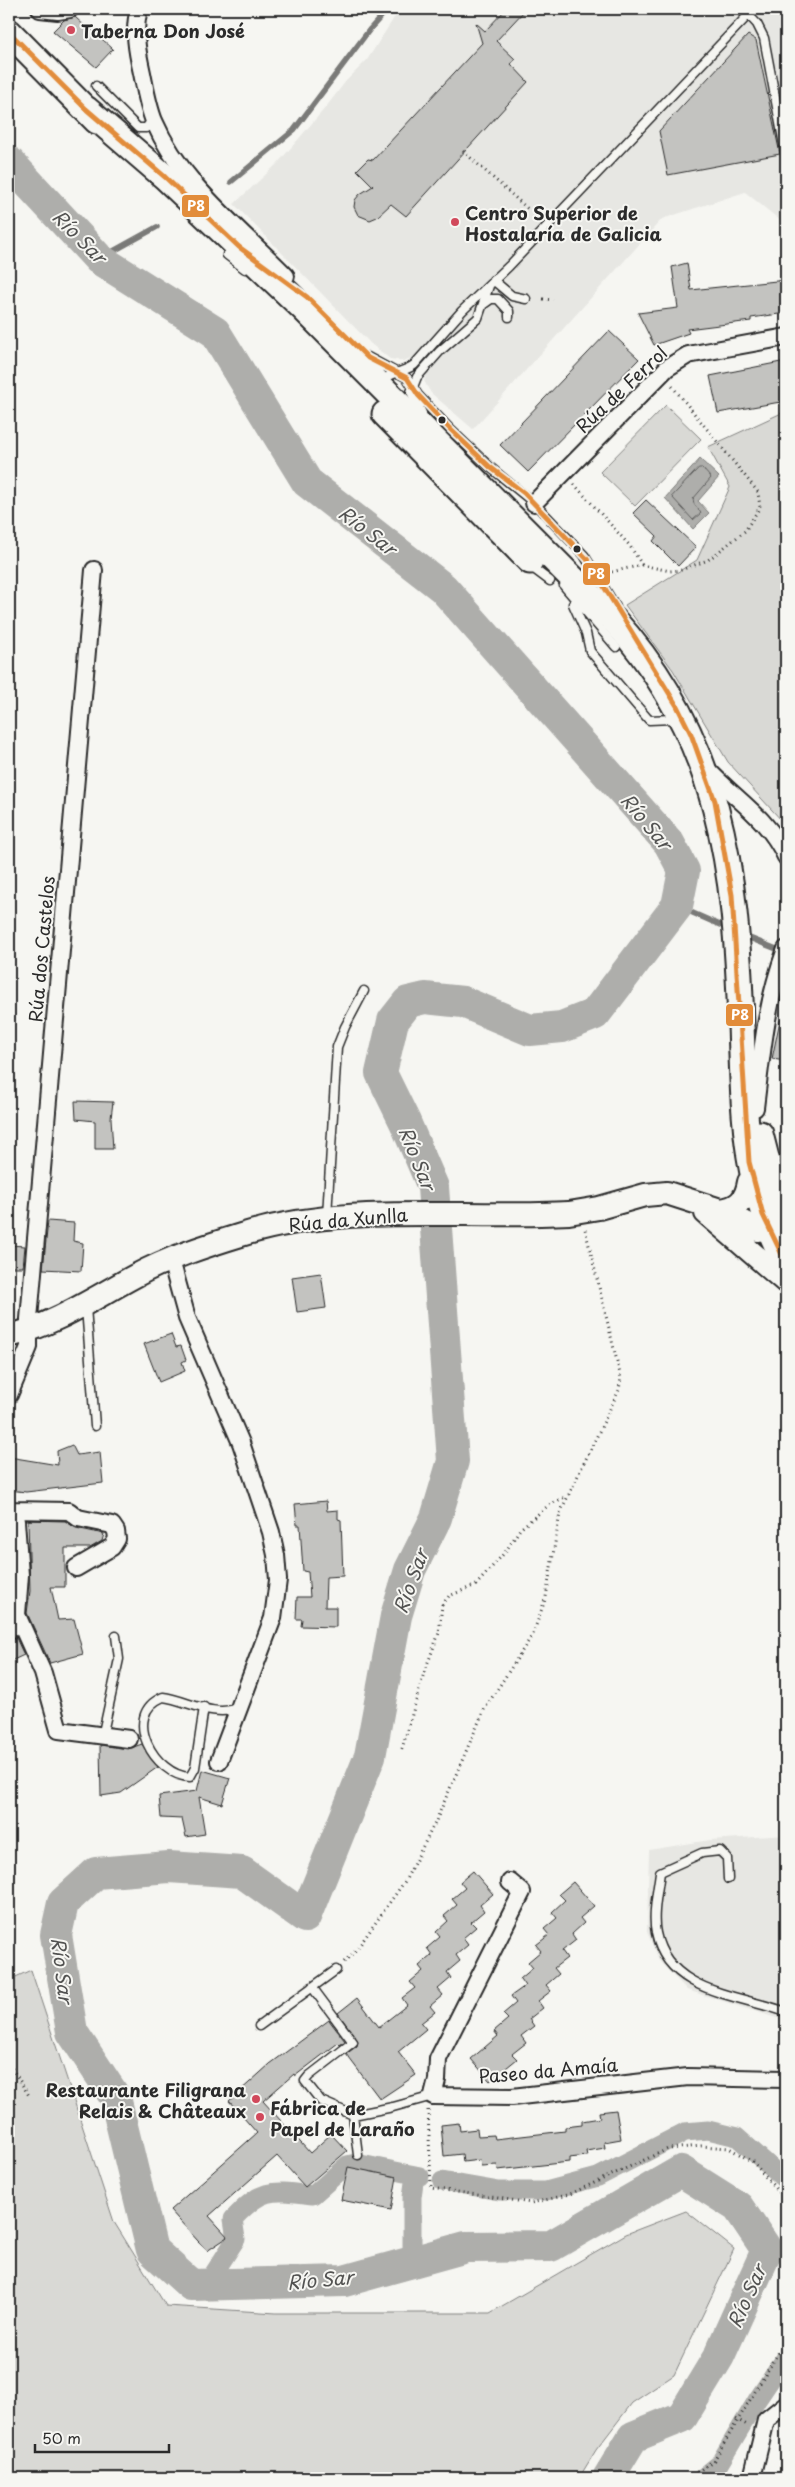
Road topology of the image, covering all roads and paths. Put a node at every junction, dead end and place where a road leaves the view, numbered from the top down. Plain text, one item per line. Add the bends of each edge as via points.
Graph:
1 (40, 9) edge
2 (70, 9) edge
3 (139, 9) edge
4 (748, 10) edge
5 (9, 32) edge
6 (96, 86) dead end
7 (86, 109) junction
8 (153, 119) junction
9 (135, 151) junction
10 (463, 151) dead end
11 (786, 155) edge
12 (529, 210) dead end
13 (233, 251) junction
14 (509, 266) junction
15 (256, 277) dead end
16 (492, 282) junction
17 (267, 287) dead end
18 (506, 291) junction
19 (307, 297) junction
20 (498, 299) junction
21 (526, 299) dead end
22 (544, 299) dead end
23 (553, 300) dead end
24 (484, 304) junction
25 (509, 317) dead end
26 (786, 337) edge
27 (360, 364) junction
28 (671, 384) dead end
29 (400, 395) junction
30 (428, 420) dead end
31 (573, 483) dead end
32 (534, 503) junction
33 (526, 518) dead end
34 (642, 565) junction
35 (94, 570) dead end
36 (547, 571) junction
37 (604, 574) dead end
38 (572, 604) junction
39 (620, 615) junction
40 (616, 647) junction
41 (659, 676) junction
42 (674, 719) junction
43 (703, 764) junction
44 (786, 857) edge
45 (786, 949) edge
46 (364, 991) dead end
47 (740, 1003) junction
48 (757, 1117) junction
49 (748, 1153) junction
50 (749, 1182) junction
51 (694, 1202) junction
52 (720, 1210) junction
53 (581, 1211) junction
54 (326, 1218) junction
55 (771, 1246) edge
56 (171, 1260) junction
57 (86, 1303) junction
58 (19, 1333) edge
59 (9, 1395) edge
60 (96, 1426) dead end
61 (568, 1496) junction
62 (10, 1509) edge
63 (76, 1568) dead end
64 (17, 1615) junction
65 (9, 1631) edge
66 (116, 1636) dead end
67 (204, 1707) junction
68 (239, 1707) junction
69 (102, 1737) junction
70 (128, 1740) dead end
71 (402, 1749) dead end
72 (218, 1761) dead end
73 (728, 1878) dead end
74 (510, 1882) dead end
75 (336, 1970) joint
76 (312, 1987) junction
77 (786, 2012) edge
78 (259, 2026) dead end
79 (9, 2064) edge
80 (786, 2079) edge
81 (433, 2096) junction
82 (30, 2097) dead end
83 (353, 2115) junction
84 (358, 2154) dead end
85 (786, 2201) edge
86 (786, 2343) edge
87 (786, 2404) edge
88 (736, 2419) junction
89 (753, 2429) dead end
90 (689, 2478) edge
91 (752, 2478) edge

1 - 2 street
3 - 8 street via 136,42
4 - 11 lane via 764,38
4 - 14 lane
5 - 7 main road
6 - 8 lane via 138,128 146,128
7 - 9 main road
7 - 13 main road via 156,184
8 - 9 street via 150,145
8 - 19 street via 173,157 192,181
9 - 13 main road
10 - 12 path
13 - 15 lane
13 - 19 lane
13 - 27 main road
13 - 29 main road
14 - 16 lane
14 - 18 lane via 505,278
16 - 18 lane
16 - 20 lane
16 - 24 lane
16 - 29 lane via 462,310 414,365
17 - 29 lane
18 - 21 lane
19 - 27 street
19 - 29 lane
20 - 24 lane via 492,298
20 - 25 lane via 510,311
22 - 23 path
24 - 29 lane via 474,322 440,351
26 - 32 street, Rúa de Ferrol via 688,355 667,368
27 - 29 main road
28 - 34 path via 758,492 760,507 745,531 708,560 670,571
29 - 30 lane
29 - 32 lane via 471,449
29 - 36 main road
29 - 41 main road via 613,619
31 - 34 path via 630,546
32 - 39 lane via 584,555
33 - 39 lane
34 - 37 path
35 - 58 street, Rúa dos Castelos
36 - 38 main road
36 - 40 lane
38 - 40 main road
38 - 42 lane via 586,633 590,651 649,720
39 - 41 lane
40 - 42 main road
41 - 43 main road via 687,726
42 - 43 main road
43 - 44 street via 760,817
43 - 47 main road via 718,811 730,883
45 - 48 street via 772,988 764,1026
46 - 54 lane via 337,1047
47 - 48 main road
47 - 49 main road
48 - 55 main road via 772,1181
49 - 50 street
49 - 55 main road
50 - 52 street via 742,1201 731,1209
50 - 55 street
51 - 52 street, Rúa da Xunlla
51 - 53 street, Rúa da Xunlla via 674,1194 658,1193
51 - 55 street, Rúa da Xunlla
52 - 55 street, Rúa da Xunlla
53 - 54 street, Rúa da Xunlla
53 - 61 path via 621,1378 619,1390
54 - 56 street, Rúa da Xunlla via 256,1231
56 - 57 street, Rúa da Xunlla
56 - 68 street via 187,1318 241,1443 276,1555 278,1580 273,1618
57 - 58 street, Rúa da Xunlla
57 - 60 lane
58 - 59 street via 29,1347
61 - 71 path via 549,1505 520,1529 506,1551 476,1585 449,1596 442,1605 439,1633
61 - 75 path via 560,1513 546,1597 533,1634 484,1710 435,1823 405,1881 357,1949
62 - 63 street via 69,1511 78,1518 112,1525 117,1539 112,1547
62 - 64 street via 16,1520 20,1575
64 - 65 street
64 - 69 street via 43,1673 59,1730
66 - 69 lane via 119,1659
67 - 67 lane via 163,1697 146,1713 142,1727 145,1740 164,1766 182,1777 190,1778 196,1768
67 - 68 lane via 217,1712
68 - 72 street
69 - 70 street
73 - 77 lane via 727,1858 720,1851 702,1853 660,1872 656,1933 665,1954 681,1973 704,1988
74 - 81 street via 522,1892 438,2060
75 - 76 lane
76 - 78 lane
76 - 83 lane via 353,2042 305,2081 321,2101
79 - 82 path
80 - 81 street, Paseo da Amaía via 688,2077 512,2097
81 - 83 lane
81 - 85 path via 428,2110 432,2188 531,2203 568,2195 668,2149 701,2146 729,2148 753,2162
83 - 84 lane
86 - 88 path
87 - 91 street via 766,2420
88 - 89 path
88 - 90 path via 714,2460

